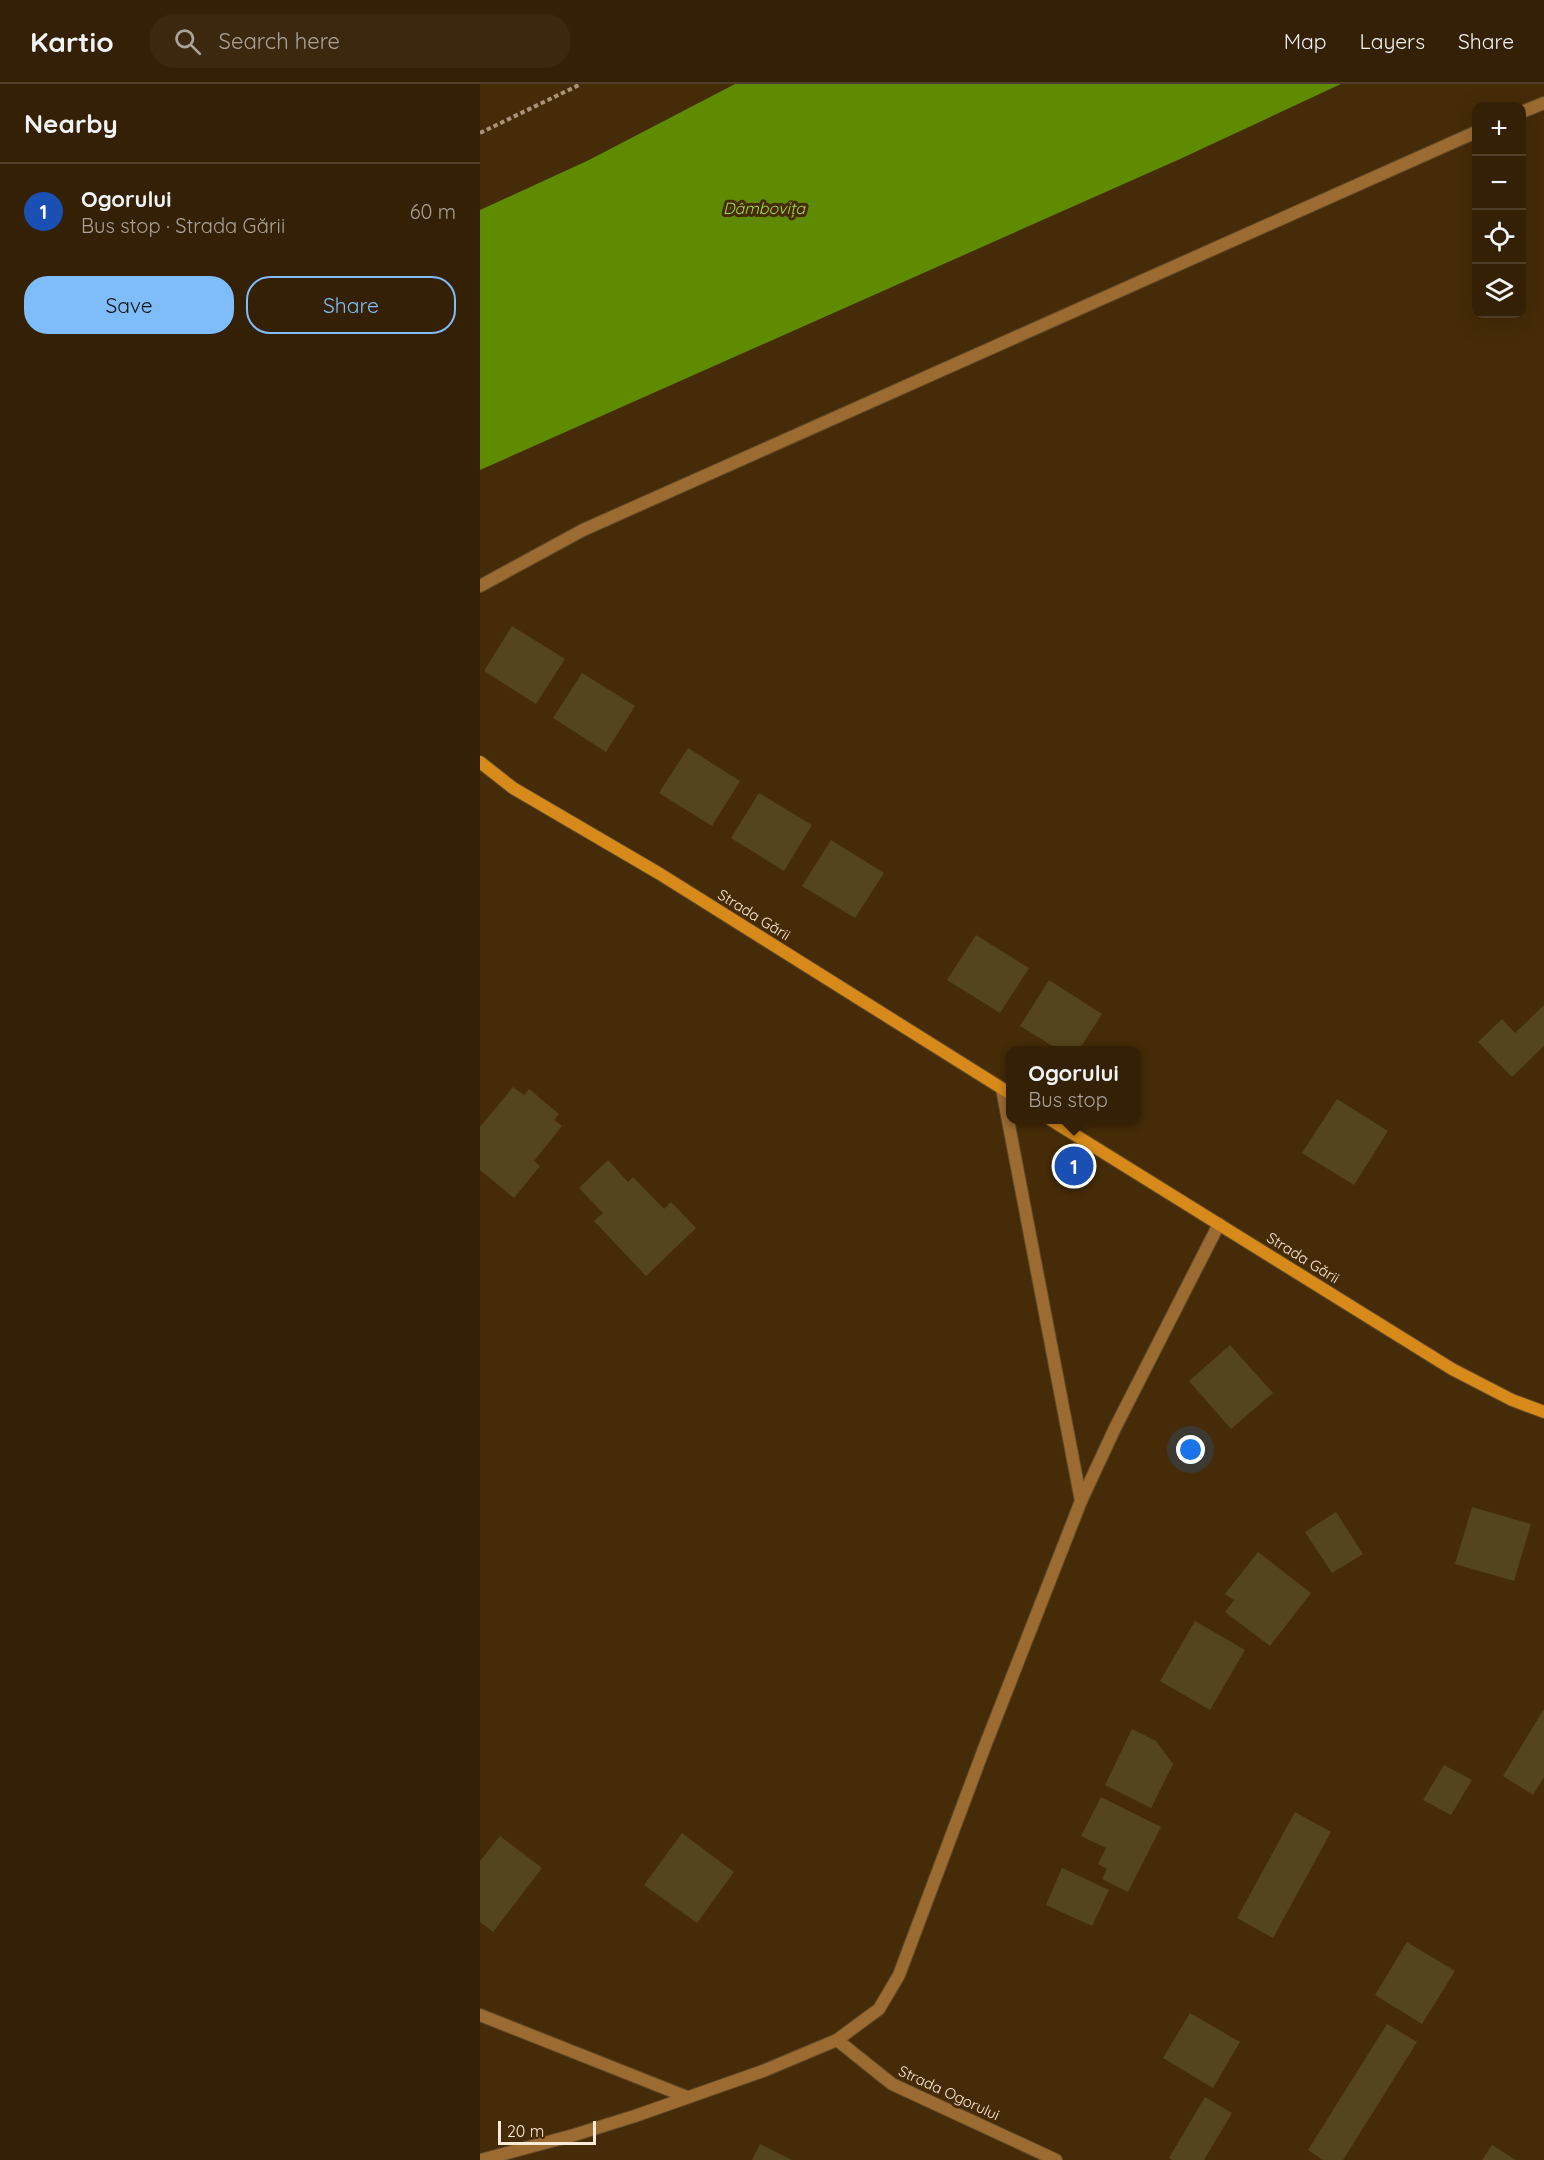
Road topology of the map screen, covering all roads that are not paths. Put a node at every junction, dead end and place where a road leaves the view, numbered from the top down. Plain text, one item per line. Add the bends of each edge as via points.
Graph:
1 (1544, 103) edge
2 (1526, 110) edge
3 (1472, 134) edge
4 (480, 586) edge
5 (480, 762) edge
6 (1006, 1090) edge
7 (1013, 1124) edge
8 (1060, 1124) edge
9 (1219, 1224) junction
10 (1544, 1412) edge
11 (1081, 1501) junction
12 (480, 2015) edge
13 (837, 2040) junction
14 (687, 2097) junction
15 (481, 2160) edge
16 (1056, 2160) edge

1 - 2 street
3 - 4 street via 583,530
5 - 6 street, Strada Gării via 513,788 660,874
7 - 11 street
8 - 9 street, Strada Gării
9 - 10 street, Strada Gării via 1452,1369
9 - 11 street
11 - 13 street via 900,1975 879,2009
12 - 14 street
13 - 14 street
13 - 16 street, Strada Ogorului via 892,2084
14 - 15 street via 574,2135

